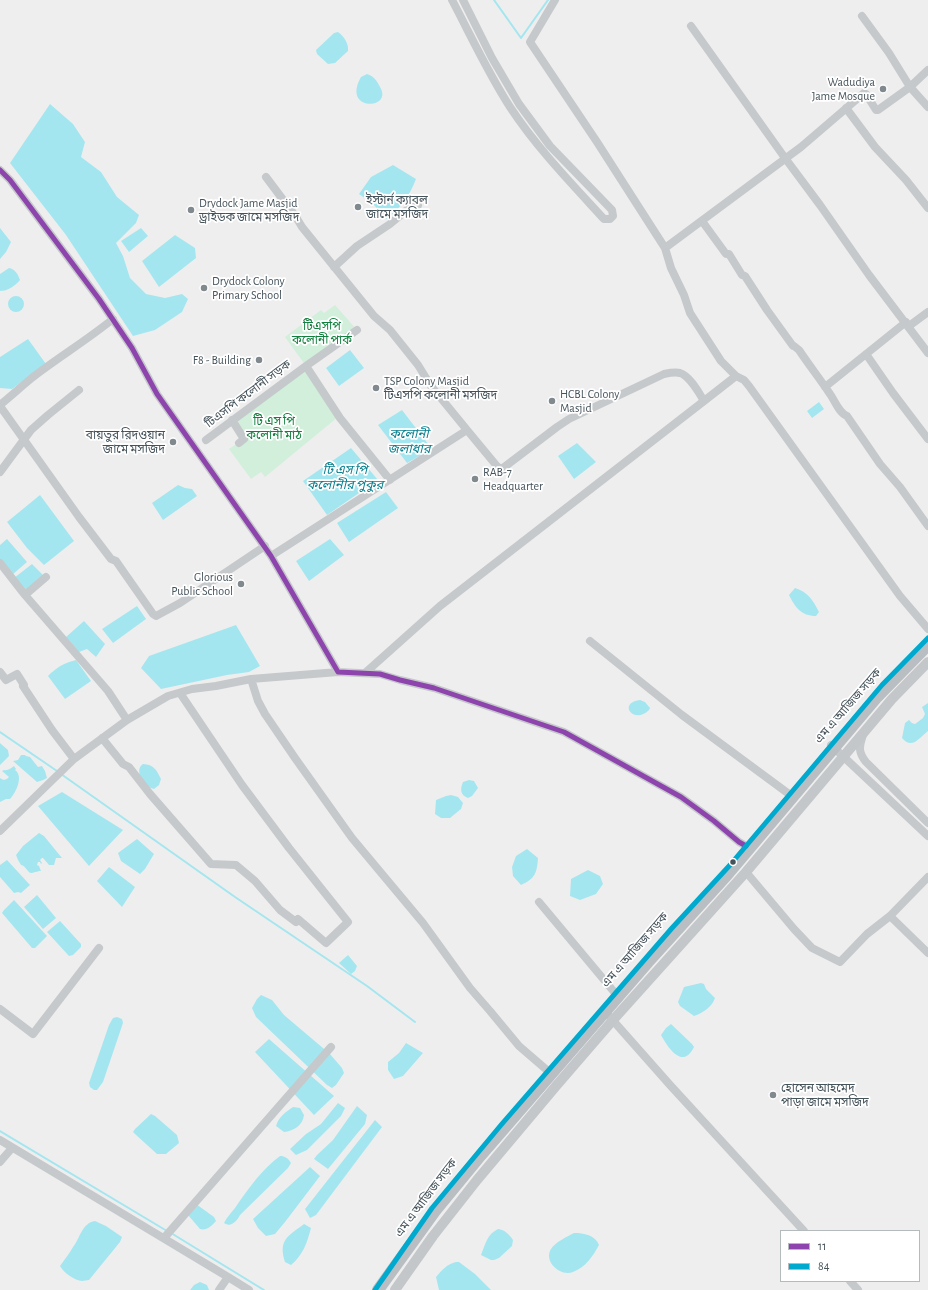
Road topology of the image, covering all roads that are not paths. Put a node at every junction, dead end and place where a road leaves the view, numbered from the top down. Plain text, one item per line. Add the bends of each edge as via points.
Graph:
1 (452, 0) edge
2 (463, 0) edge
3 (556, 0) edge
4 (862, 16) dead end
5 (691, 26) dead end
6 (928, 70) edge
7 (910, 87) junction
8 (928, 107) edge
9 (846, 108) junction
10 (785, 158) junction
11 (0, 170) edge
12 (266, 177) dead end
13 (418, 205) dead end
14 (928, 208) edge
15 (702, 221) junction
16 (665, 248) junction
17 (334, 267) junction
18 (928, 312) edge
19 (113, 319) junction
20 (908, 324) junction
21 (357, 330) dead end
22 (928, 353) edge
23 (866, 354) junction
24 (306, 366) junction
25 (736, 376) junction
26 (825, 388) junction
27 (79, 390) dead end
28 (704, 401) junction
29 (0, 406) edge
30 (232, 420) junction
31 (467, 430) junction
32 (24, 439) junction
33 (928, 439) edge
34 (206, 440) dead end
35 (239, 443) dead end
36 (0, 472) edge
37 (390, 480) junction
38 (928, 526) edge
39 (265, 546) junction
40 (271, 556) junction
41 (0, 563) edge
42 (46, 577) dead end
43 (25, 595) junction
44 (928, 629) edge
45 (928, 638) edge
46 (590, 641) dead end
47 (928, 645) edge
48 (928, 655) edge
49 (928, 662) edge
50 (0, 672) edge
51 (338, 672) junction
52 (365, 673) junction
53 (251, 679) junction
54 (180, 692) junction
55 (127, 720) junction
56 (864, 730) junction
57 (102, 738) junction
58 (832, 745) junction
59 (844, 756) junction
60 (74, 759) junction
61 (789, 794) junction
62 (928, 823) edge
63 (0, 831) edge
64 (928, 836) edge
65 (746, 846) junction
66 (746, 872) junction
67 (928, 877) edge
68 (539, 902) dead end
69 (890, 916) junction
70 (99, 948) dead end
71 (928, 953) edge
72 (615, 993) junction
73 (602, 1008) junction
74 (0, 1009) edge
75 (613, 1020) junction
76 (331, 1047) dead end
77 (548, 1071) junction
78 (0, 1140) edge
79 (12, 1148) junction
80 (0, 1162) edge
81 (803, 1230) edge
82 (164, 1238) junction
83 (228, 1277) junction
84 (851, 1282) edge
85 (219, 1290) edge
86 (250, 1290) edge
87 (374, 1290) edge
88 (378, 1290) edge
89 (389, 1290) edge
90 (395, 1290) edge
91 (858, 1290) edge

1 - 2 street via 510,108 543,152 604,219 610,219 612,210 550,146 519,104
3 - 16 street via 530,42
4 - 7 street
5 - 10 street
6 - 7 street
7 - 8 street
7 - 9 street via 878,110 865,93
9 - 10 street
9 - 14 street via 875,147
10 - 15 street
10 - 20 street
11 - 19 street
12 - 17 street
13 - 17 street via 408,209 357,246
15 - 16 street
15 - 26 street via 726,254 729,254
16 - 25 street via 690,313 721,361
17 - 31 street via 374,316 390,330
18 - 20 street
19 - 29 street via 32,377
19 - 39 street via 157,394
20 - 22 street
20 - 23 street
21 - 24 street
23 - 26 street
23 - 33 street
24 - 30 street, টিএসপি কলোনী সড়ক
24 - 37 street, টিএসপি কলোনী সড়ক via 340,418
25 - 28 street
25 - 44 street via 749,386 900,596
26 - 38 street
27 - 32 street via 48,414
28 - 31 street via 686,377 680,373 664,374 569,419 503,468 496,465
28 - 52 street via 502,556 440,606
29 - 32 street
30 - 34 street, টিএসপি কলোনী সড়ক
30 - 35 street via 244,439
31 - 37 street
32 - 36 street
32 - 39 street via 79,517 111,559 116,560 156,616 180,603
37 - 40 street
39 - 40 street
40 - 51 street
41 - 43 street
42 - 43 street
43 - 55 street via 108,691
45 - 58 main road, এম এ আজিজ সড়ক via 882,685
46 - 61 street via 682,715
47 - 88 highway via 878,696 727,875 481,1154 435,1211
48 - 89 highway via 883,702 743,867 509,1132 441,1215
49 - 56 main road
50 - 60 street via 6,680 18,674 24,685 22,686
51 - 52 street
51 - 53 street
52 - 65 street via 380,674 434,688 564,732 680,797
53 - 54 street
53 - 77 street via 264,714 352,838 423,923 470,988 519,1046
54 - 55 street via 168,696
54 - 57 street via 242,785 348,922 326,943 298,919 296,922 280,910 255,881 236,865 211,864
55 - 57 street
56 - 59 main road
56 - 62 street via 860,754
57 - 60 street
58 - 59 street
58 - 61 main road, এম এ আজিজ সড়ক
59 - 64 street
59 - 66 main road
60 - 63 street
61 - 65 main road, এম এ আজিজ সড়ক
65 - 72 main road, এম এ আজিজ সড়ক
66 - 69 street via 812,948 840,962 867,934
66 - 75 main road
67 - 69 street
68 - 72 street
69 - 71 street
70 - 74 street via 33,1034
72 - 73 main road, এম এ আজিজ সড়ক
73 - 75 street
73 - 77 main road, এম এ আজিজ সড়ক
75 - 81 street
75 - 90 main road via 477,1180
76 - 82 street
77 - 87 main road, এম এ আজিজ সড়ক via 432,1208
78 - 79 street
79 - 80 street
79 - 82 street
82 - 83 street
83 - 85 street
83 - 86 street
84 - 91 street

